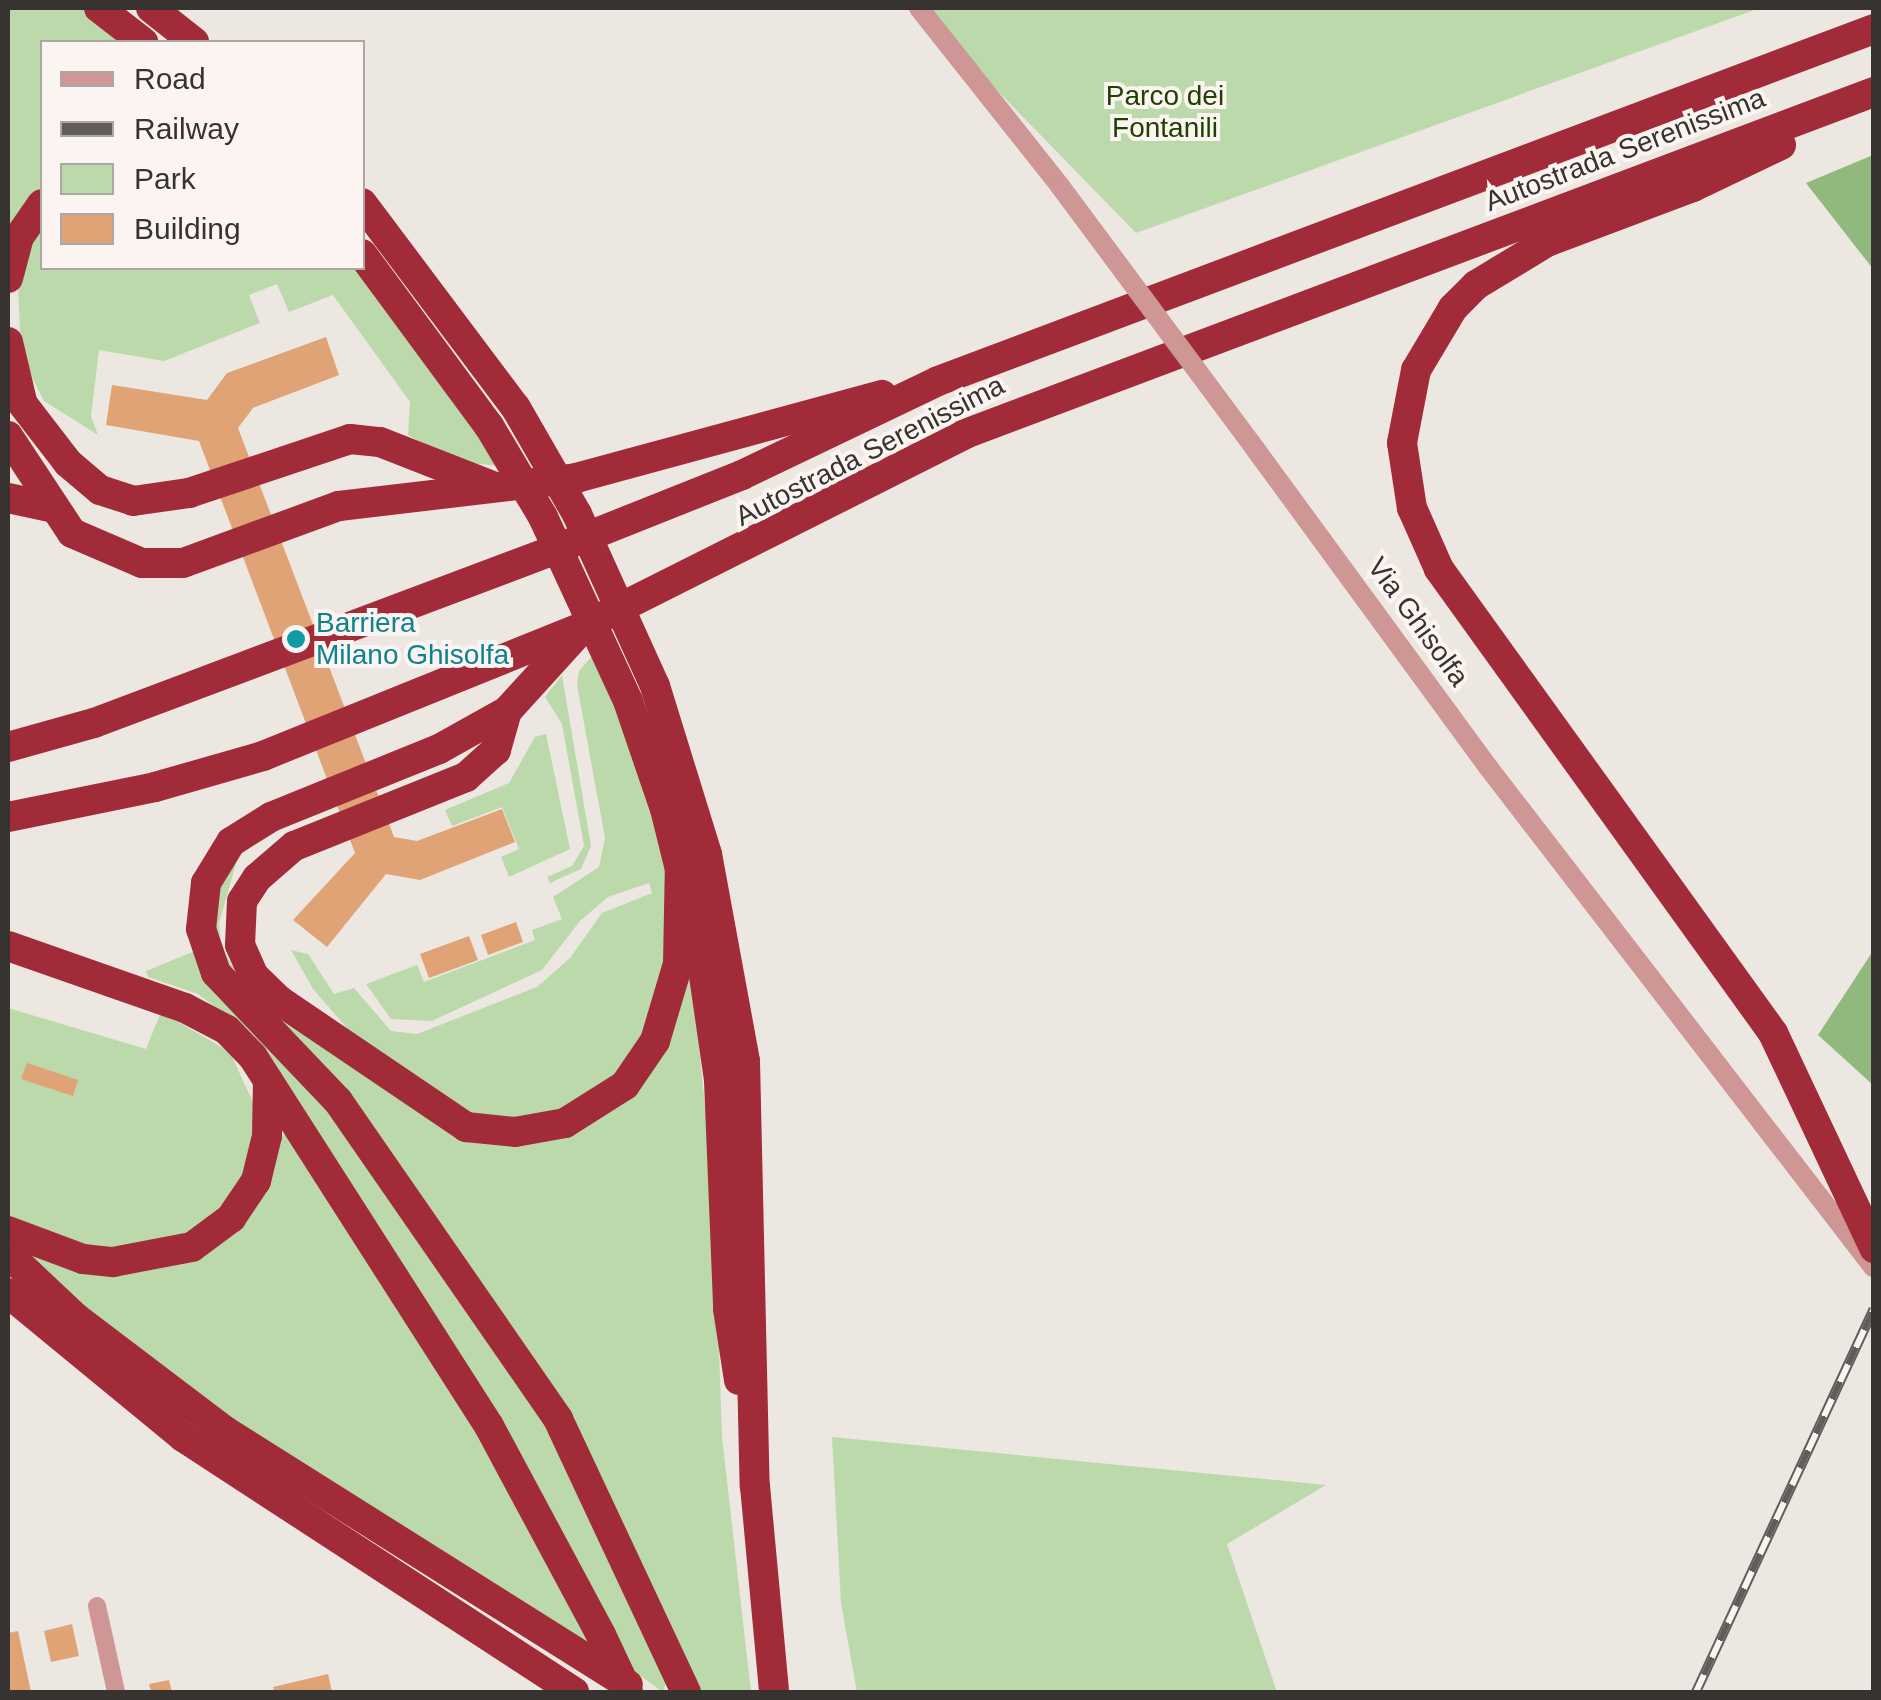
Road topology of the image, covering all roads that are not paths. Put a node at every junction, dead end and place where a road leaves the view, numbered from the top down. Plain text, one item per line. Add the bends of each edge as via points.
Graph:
1 (98, 8) edge
2 (151, 8) edge
3 (919, 8) edge
4 (1874, 29) edge
5 (140, 40) edge
6 (191, 40) edge
7 (1874, 92) edge
8 (1874, 100) edge
9 (40, 207) edge
10 (365, 207) edge
11 (365, 258) edge
12 (8, 278) edge
13 (8, 342) edge
14 (938, 382) junction
15 (15, 393) edge
16 (8, 436) edge
17 (507, 491) junction
18 (8, 498) edge
19 (50, 507) junction
20 (584, 626) junction
21 (641, 694) junction
22 (507, 711) junction
23 (8, 747) edge
24 (8, 818) edge
25 (680, 863) junction
26 (8, 946) edge
27 (268, 1081) junction
28 (8, 1231) edge
29 (1874, 1248) edge
30 (8, 1254) edge
31 (1874, 1268) edge
32 (8, 1293) edge
33 (755, 1486) junction
34 (97, 1606) dead end
35 (116, 1692) edge
36 (574, 1692) edge
37 (628, 1692) edge
38 (639, 1692) edge
39 (686, 1692) edge
40 (774, 1692) edge

1 - 5 highway
2 - 6 highway
3 - 31 street, Via Ghisolfa, bridge
4 - 14 highway, Autostrada Serenissima
7 - 20 highway, Autostrada Serenissima via 965,434
8 - 29 highway via 1693,187 1546,242 1476,284 1453,308 1416,370 1402,443 1412,508 1439,569 1773,1033
9 - 12 highway via 19,237
10 - 21 highway, bridge via 516,408 585,530
11 - 21 highway, bridge via 489,426
13 - 15 highway
14 - 17 highway via 755,425 624,467
14 - 23 highway, Autostrada Serenissima via 672,504 131,710
15 - 17 highway via 88,482 133,501 189,494 350,440 380,442
16 - 19 highway
17 - 19 highway via 394,496 339,506 183,563 142,563 87,543
18 - 19 highway
20 - 22 highway
20 - 24 highway, Autostrada Serenissima via 263,756
21 - 25 highway
21 - 33 highway via 711,870 745,1061
22 - 25 highway via 496,750 466,777 294,846 257,878 242,901 240,945 254,976 280,1001 466,1127 515,1132 565,1123 625,1085 655,1041 678,964
22 - 39 highway via 439,749 246,830 211,869 201,929 216,973 338,1101 558,1419
25 - 33 highway via 719,1080 728,1309
26 - 27 highway via 185,1008 227,1030
27 - 28 highway via 267,1136 256,1181 231,1218 192,1247 113,1262 83,1259
27 - 37 highway, bridge via 489,1426
30 - 38 highway via 76,1318 225,1432
32 - 36 highway via 183,1437
33 - 40 highway
34 - 35 street

